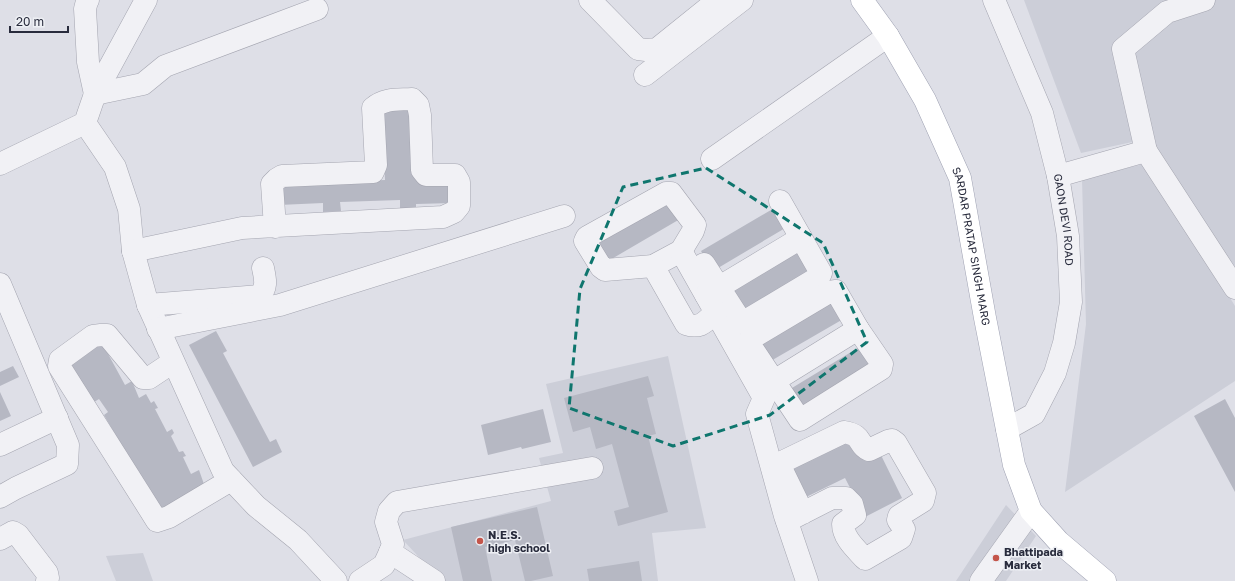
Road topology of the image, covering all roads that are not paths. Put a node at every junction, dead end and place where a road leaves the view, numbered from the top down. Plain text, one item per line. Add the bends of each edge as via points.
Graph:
1 (88, 0) edge
2 (146, 0) edge
3 (590, 0) edge
4 (718, 0) edge
5 (742, 0) edge
6 (862, 0) edge
7 (994, 0) edge
8 (1204, 0) edge
9 (318, 9) dead end
10 (888, 36) junction
11 (645, 75) dead end
12 (95, 94) junction
13 (84, 122) junction
14 (1146, 151) junction
15 (712, 159) dead end
16 (0, 164) edge
17 (1058, 176) junction
18 (780, 201) dead end
19 (564, 216) dead end
20 (276, 227) junction
21 (801, 238) junction
22 (688, 250) junction
23 (133, 251) junction
24 (653, 266) junction
25 (263, 268) dead end
26 (0, 284) edge
27 (1235, 288) edge
28 (714, 298) junction
29 (148, 305) junction
30 (158, 329) junction
31 (858, 329) junction
32 (174, 362) junction
33 (769, 390) junction
34 (57, 418) junction
35 (1007, 428) junction
36 (0, 445) edge
37 (592, 468) dead end
38 (231, 480) junction
39 (0, 497) edge
40 (1031, 512) junction
41 (795, 517) junction
42 (0, 539) edge
43 (390, 552) junction
44 (47, 581) edge
45 (336, 581) edge
46 (360, 581) edge
47 (434, 581) edge
48 (807, 581) edge
49 (982, 581) edge
50 (1104, 581) edge

1 - 12 street via 85,9 88,62
2 - 12 street
3 - 4 street via 638,49 646,50 657,48
5 - 11 street
6 - 10 main road, SARDAR PRATAP SINGH MARG
7 - 17 street, GAON DEVI ROAD via 1042,113
8 - 14 street via 1167,12 1123,49
9 - 12 street via 165,66 143,84
10 - 15 street
10 - 35 main road, SARDAR PRATAP SINGH MARG via 925,100 960,178
12 - 13 street
13 - 16 street
13 - 23 street via 115,167 129,209
14 - 17 street
14 - 27 street
17 - 35 street, GAON DEVI ROAD via 1068,236 1070,302 1064,343 1054,373 1034,414
18 - 21 street
19 - 30 street via 280,305
20 - 20 street via 272,184 282,176 373,172 376,164 373,108 386,100 412,99 418,105 422,170 426,175 455,175 459,182 459,206 454,212 443,217
20 - 23 street via 242,228
21 - 28 street
21 - 28 street via 821,273 819,277 742,323
22 - 24 street
22 - 24 street via 695,225 671,193 666,193 594,233 585,241 601,267 606,270
22 - 28 street
23 - 29 street
24 - 28 street via 686,324 694,327 702,325
25 - 29 street via 265,289 259,296
26 - 34 street
28 - 33 street
29 - 30 street
30 - 32 street
31 - 33 street
31 - 33 street via 882,364 881,369 800,420
31 - 33 street via 836,292 829,292 750,339 750,345
32 - 38 street via 223,471
32 - 38 street via 149,378 144,378 106,335 101,335 93,336 60,360 59,366 157,520 169,517
33 - 41 street via 757,414
34 - 36 street
34 - 39 street via 68,445 67,464
35 - 40 main road, SARDAR PRATAP SINGH MARG via 1014,465
37 - 43 street via 397,502 389,511 386,522 393,544
38 - 45 street via 256,506 298,540
40 - 49 street
40 - 50 main road via 1059,542
41 - 41 street via 832,498 846,498 852,504 856,515 843,524 843,529 849,542 865,559 901,538 904,529 898,520 899,516 923,501 925,493 896,443 888,441 869,450 859,437 844,432 780,463
41 - 48 street
42 - 44 street via 13,532 18,535 47,573
43 - 46 street via 384,565
43 - 47 street

